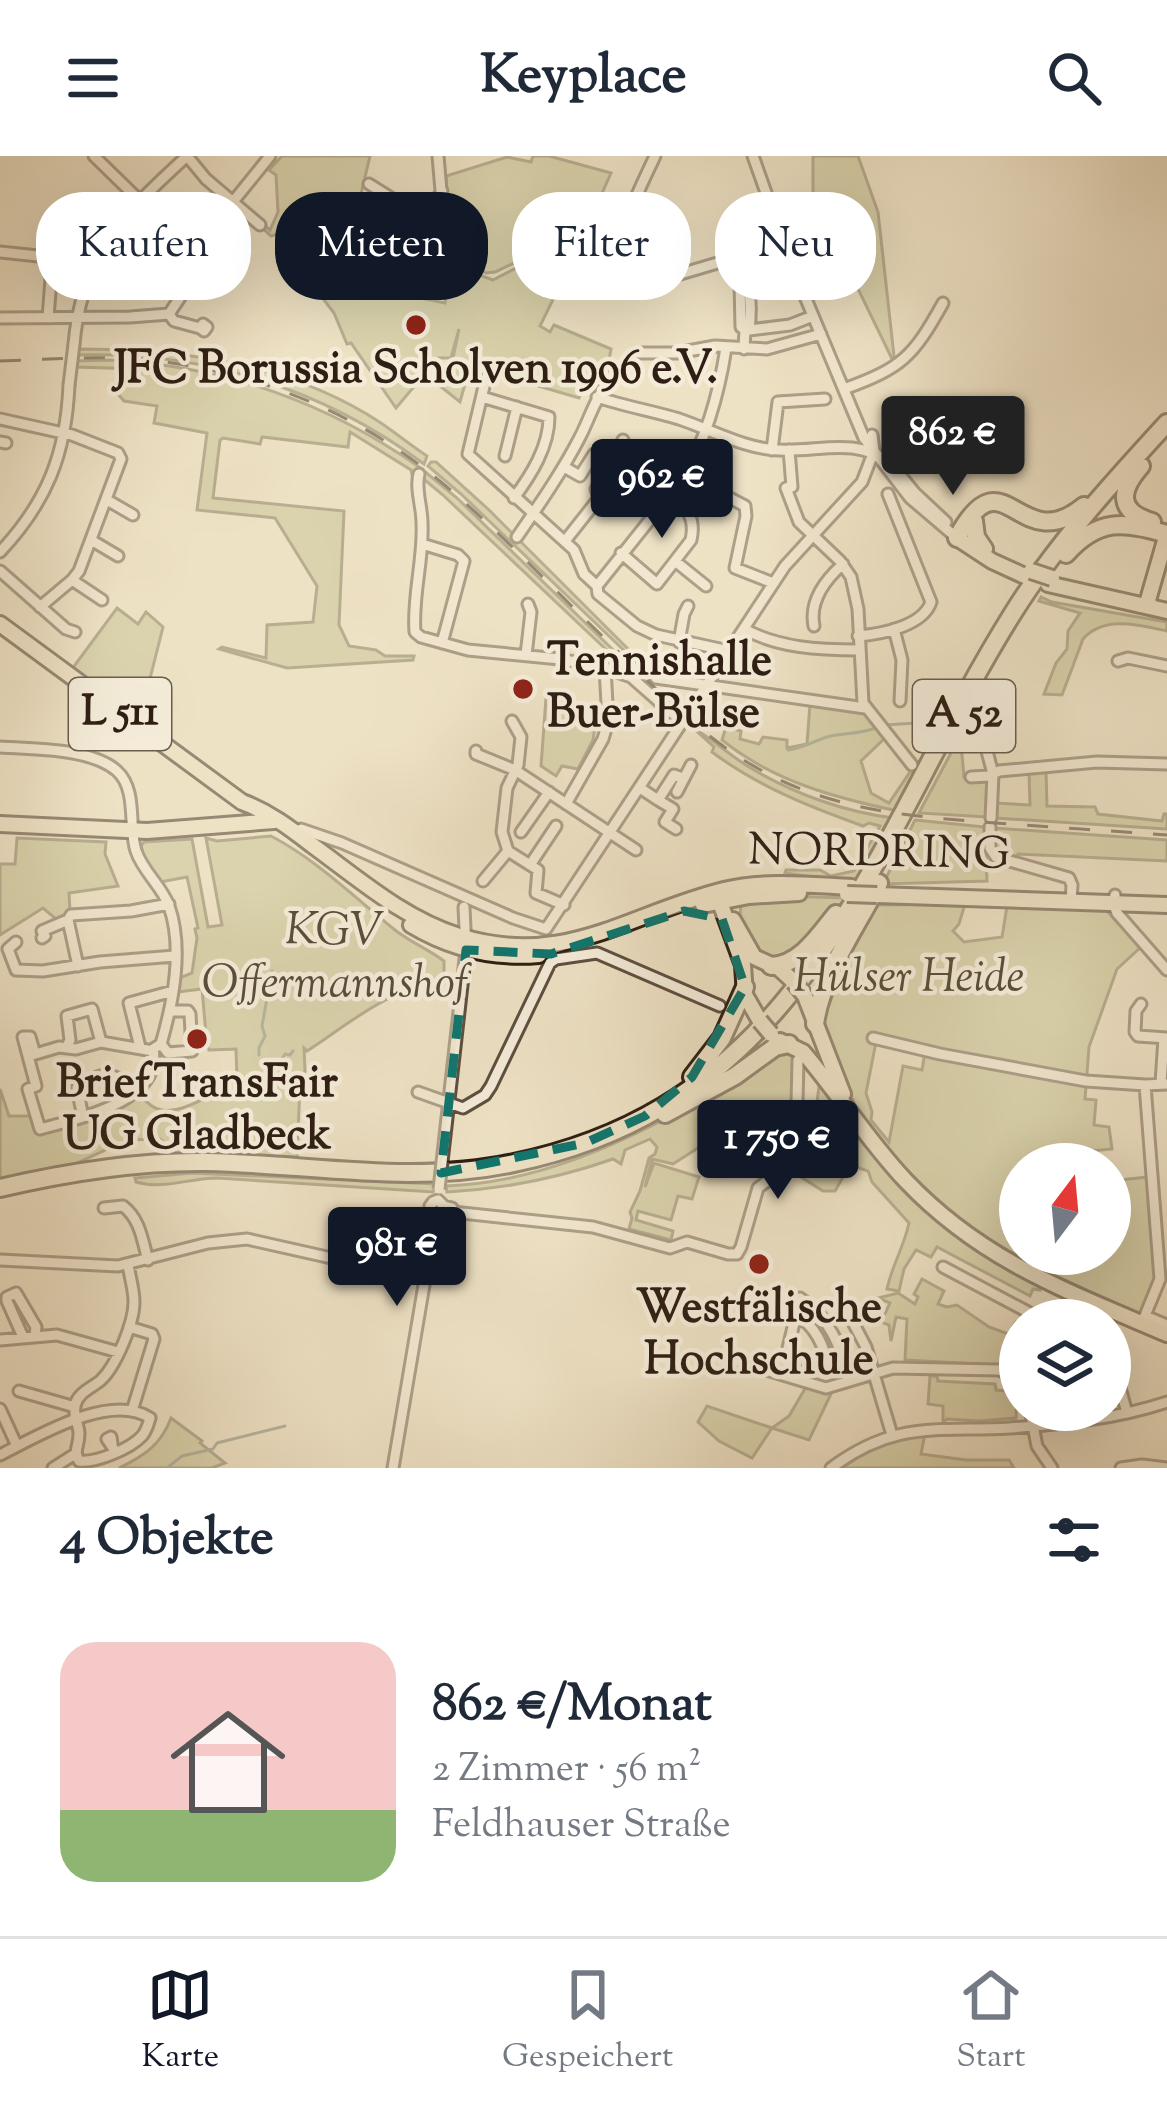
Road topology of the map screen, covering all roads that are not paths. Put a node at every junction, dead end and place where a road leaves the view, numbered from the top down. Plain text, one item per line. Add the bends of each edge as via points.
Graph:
1 (94, 156) edge
2 (187, 156) edge
3 (270, 156) edge
4 (438, 156) edge
5 (655, 156) edge
6 (753, 156) edge
7 (369, 184) dead end
8 (442, 191) joint
9 (133, 192) edge
10 (147, 192) edge
11 (220, 192) edge
12 (241, 192) edge
13 (251, 218) edge
14 (260, 225) dead end
15 (0, 252) edge
16 (36, 255) edge
17 (50, 300) edge
18 (83, 300) edge
19 (178, 300) edge
20 (943, 303) dead end
21 (169, 314) junction
22 (813, 316) junction
23 (77, 317) junction
24 (0, 318) edge
25 (49, 318) junction
26 (200, 328) dead end
27 (747, 330) junction
28 (821, 334) junction
29 (726, 348) junction
30 (744, 349) junction
31 (635, 353) dead end
32 (486, 378) dead end
33 (606, 385) dead end
34 (846, 389) junction
35 (482, 397) junction
36 (597, 397) junction
37 (825, 399) dead end
38 (517, 406) junction
39 (0, 419) edge
40 (1167, 423) edge
41 (706, 429) junction
42 (65, 434) junction
43 (872, 436) junction
44 (1161, 440) edge
45 (772, 450) junction
46 (789, 450) junction
47 (874, 452) junction
48 (505, 456) dead end
49 (610, 462) junction
50 (890, 462) junction
51 (1128, 465) junction
52 (564, 466) junction
53 (642, 468) junction
54 (419, 474) dead end
55 (706, 488) dead end
56 (672, 492) junction
57 (888, 494) dead end
58 (514, 499) junction
59 (106, 500) junction
60 (659, 507) junction
61 (1167, 512) edge
62 (532, 514) junction
63 (133, 515) dead end
64 (1146, 520) junction
65 (961, 528) junction
66 (1167, 532) edge
67 (814, 536) junction
68 (517, 538) dead end
69 (92, 540) junction
70 (565, 542) junction
71 (422, 544) junction
72 (2, 547) edge
73 (984, 549) joint
74 (621, 554) junction
75 (118, 556) dead end
76 (1167, 560) edge
77 (675, 561) junction
78 (843, 564) junction
79 (0, 571) edge
80 (1042, 577) junction
81 (72, 580) junction
82 (773, 583) junction
83 (597, 586) junction
84 (706, 586) dead end
85 (102, 600) dead end
86 (528, 604) dead end
87 (1157, 604) edge
88 (688, 606) dead end
89 (40, 607) junction
90 (1013, 612) junction
91 (0, 624) edge
92 (814, 626) dead end
93 (744, 629) junction
94 (894, 629) junction
95 (75, 632) dead end
96 (858, 635) junction
97 (679, 642) junction
98 (442, 643) junction
99 (859, 650) junction
100 (729, 651) junction
101 (526, 656) junction
102 (1118, 661) dead end
103 (1167, 666) edge
104 (605, 668) junction
105 (656, 678) dead end
106 (707, 686) junction
107 (900, 701) dead end
108 (865, 708) junction
109 (978, 717) dead end
110 (512, 722) dead end
111 (682, 722) junction
112 (531, 724) dead end
113 (521, 736) junction
114 (0, 747) edge
115 (476, 751) dead end
116 (1167, 764) edge
117 (691, 765) dead end
118 (912, 765) dead end
119 (515, 770) junction
120 (991, 775) junction
121 (970, 777) dead end
122 (683, 778) junction
123 (640, 788) junction
124 (549, 792) junction
125 (658, 800) junction
126 (566, 803) junction
127 (911, 808) junction
128 (673, 809) junction
129 (243, 811) junction
130 (665, 822) dead end
131 (556, 826) dead end
132 (280, 827) junction
133 (0, 828) edge
134 (521, 832) dead end
135 (611, 832) junction
136 (133, 835) junction
137 (636, 850) dead end
138 (508, 851) junction
139 (530, 865) junction
140 (483, 881) dead end
141 (849, 890) junction
142 (749, 896) junction
143 (720, 898) junction
144 (1072, 898) junction
145 (1167, 901) edge
146 (169, 904) junction
147 (564, 905) junction
148 (466, 907) junction
149 (1121, 907) junction
150 (684, 910) junction
151 (68, 919) junction
152 (733, 928) junction
153 (423, 932) junction
154 (41, 938) dead end
155 (16, 943) dead end
156 (463, 943) junction
157 (491, 943) junction
158 (175, 956) junction
159 (78, 966) junction
160 (460, 966) junction
161 (771, 966) junction
162 (1167, 970) edge
163 (460, 988) junction
164 (745, 988) junction
165 (173, 992) junction
166 (1141, 1004) dead end
167 (720, 1006) dead end
168 (170, 1011) junction
169 (814, 1024) junction
170 (872, 1038) dead end
171 (1165, 1038) edge
172 (101, 1042) junction
173 (140, 1047) junction
174 (66, 1048) junction
175 (157, 1048) junction
176 (794, 1052) junction
177 (1164, 1084) edge
178 (1145, 1085) junction
179 (140, 1086) junction
180 (418, 1092) dead end
181 (448, 1104) junction
182 (849, 1110) junction
183 (83, 1117) junction
184 (644, 1120) junction
185 (171, 1154) dead end
186 (207, 1162) junction
187 (81, 1164) dead end
188 (54, 1176) junction
189 (3, 1191) edge
190 (1167, 1201) edge
191 (1154, 1202) junction
192 (439, 1205) junction
193 (104, 1208) dead end
194 (0, 1260) edge
195 (148, 1260) junction
196 (128, 1265) junction
197 (944, 1267) dead end
198 (424, 1279) junction
199 (1164, 1279) edge
200 (1003, 1299) edge
201 (847, 1311) dead end
202 (795, 1314) junction
203 (1143, 1320) junction
204 (129, 1327) junction
205 (1167, 1330) edge
206 (35, 1336) junction
207 (22, 1337) junction
208 (0, 1340) edge
209 (118, 1352) junction
210 (733, 1360) dead end
211 (845, 1363) junction
212 (830, 1367) junction
213 (999, 1370) edge
214 (873, 1372) junction
215 (850, 1380) junction
216 (19, 1391) dead end
217 (1167, 1402) edge
218 (0, 1409) edge
219 (135, 1411) junction
220 (75, 1413) junction
221 (1131, 1413) edge
222 (999, 1427) edge
223 (1032, 1431) edge
224 (892, 1435) junction
225 (17, 1446) junction
226 (0, 1455) edge
227 (78, 1463) edge
228 (53, 1468) edge
229 (393, 1468) edge
230 (831, 1468) edge
231 (1052, 1468) edge
232 (1121, 1468) edge
233 (1167, 1468) edge

1 - 9 street
2 - 10 street
2 - 11 street
3 - 12 street
4 - 8 street
5 - 27 street via 617,245 615,289 732,258
6 - 22 street
7 - 8 street via 423,218
13 - 14 street
15 - 16 street
17 - 25 street
18 - 23 street
19 - 21 street
20 - 34 street via 911,354
21 - 23 street
21 - 26 street
22 - 27 street
22 - 28 street
23 - 25 street
23 - 42 street, bridge
24 - 25 street
27 - 30 street
28 - 30 street
28 - 34 street
29 - 30 street
29 - 31 street
29 - 41 street
32 - 35 street
33 - 36 street
34 - 43 street
34 - 47 street
35 - 38 street
35 - 58 street via 468,454
36 - 41 street
36 - 52 street
37 - 45 street via 778,402
38 - 48 street
38 - 58 street via 548,415 550,425
39 - 42 street
40 - 51 highway, A 52
41 - 45 street
41 - 56 street
42 - 59 street via 118,453
42 - 72 street via 45,492
43 - 47 street
43 - 50 street
44 - 64 highway via 1124,496
44 - 80 highway, A 52
45 - 46 street
46 - 47 street
46 - 67 street via 790,503
47 - 50 street
47 - 65 street via 910,497
47 - 67 street via 862,482
49 - 52 street via 593,454 580,476
49 - 53 street via 620,445
49 - 70 street via 599,498
50 - 65 street via 915,494
51 - 65 highway via 1060,521 1040,523 996,501 982,504
51 - 90 highway, A 52
52 - 62 street
53 - 56 street
53 - 60 street via 634,479
54 - 71 street
55 - 82 street via 724,487 745,506 735,568
56 - 60 street
56 - 77 street via 693,522
57 - 94 street via 931,602
58 - 62 street
59 - 63 street
59 - 69 street
60 - 74 street
61 - 64 highway
62 - 68 street
62 - 70 street
64 - 66 highway
65 - 73 highway
65 - 80 main road via 992,560
65 - 90 highway via 998,505 1041,534 1043,560
66 - 80 highway via 1106,526 1078,540
66 - 87 main road
67 - 78 street
67 - 82 street
69 - 75 street
69 - 81 street
70 - 83 street
71 - 98 street via 414,629
71 - 98 street via 464,561
73 - 80 main road
74 - 77 street via 657,584
74 - 83 street
76 - 87 main road
77 - 84 street
78 - 92 street via 819,592
78 - 96 street
79 - 89 street
80 - 87 main road
80 - 127 highway, A 52
81 - 85 street
81 - 89 street
82 - 93 street
83 - 97 street via 638,626
86 - 101 street
88 - 97 street
89 - 95 street
90 - 127 highway, A 52
91 - 129 main road, L 511
93 - 99 street via 788,645
93 - 100 street
94 - 96 street
94 - 107 street
96 - 99 street
97 - 100 street
98 - 101 street
99 - 108 street
100 - 106 street
101 - 104 street
102 - 103 street
104 - 111 street via 631,677
104 - 126 street via 606,730
105 - 106 street
106 - 108 street
106 - 111 street
108 - 118 street
109 - 120 street
110 - 113 street
111 - 123 street
112 - 113 street
113 - 119 street
114 - 136 street via 74,754 111,767 125,782
115 - 119 street
116 - 120 street
117 - 122 street
119 - 124 street
119 - 138 street via 502,832
120 - 121 street
120 - 144 street, NORDRING via 990,848 996,857 1064,875
122 - 125 street via 673,776
122 - 128 street
123 - 125 street
123 - 135 street
124 - 126 street
124 - 134 street
125 - 128 street
126 - 135 street
127 - 161 highway via 799,956
127 - 169 highway
127 - 184 highway, A 52 via 855,913 791,1004 716,1077
128 - 130 street
129 - 132 main road, L 511
129 - 136 main road
131 - 139 street
132 - 136 main road
132 - 148 street via 342,843
132 - 153 main road, NORDRING / L 511
132 - 156 main road, NORDRING / L 511
133 - 136 main road
135 - 137 street
135 - 147 street
136 - 146 street via 140,862
138 - 139 street
138 - 140 street
139 - 147 street via 539,873 536,893
141 - 142 main road, NORDRING / L 511
141 - 143 main road, NORDRING / L 511 via 768,884
141 - 144 main road, NORDRING / L 511, bridge
142 - 143 main road, NORDRING / L 511
142 - 152 main road
143 - 150 main road, NORDRING / L 511
143 - 152 main road
143 - 157 main road, NORDRING / L 511 via 571,943
144 - 149 main road, NORDRING / L 511
145 - 149 main road, NORDRING / L 511
146 - 151 street
146 - 158 street
147 - 148 street via 546,929
148 - 156 street
148 - 157 street via 470,929
149 - 162 street
150 - 152 main road via 712,911
150 - 156 main road, NORDRING / L 511 via 568,951 510,956
151 - 154 street
151 - 159 street
152 - 161 main road
152 - 164 main road
153 - 156 main road, NORDRING / L 511
153 - 160 street, NORDRING
155 - 159 street via 8,949 16,970
156 - 157 main road, NORDRING / L 511
156 - 160 street
156 - 163 street
158 - 159 street
158 - 165 street
160 - 163 street
161 - 164 main road via 754,971
161 - 169 main road, bridge via 805,996
163 - 181 street
164 - 176 main road via 749,1006
164 - 184 highway via 707,1060
165 - 168 street
165 - 173 street via 129,1002
166 - 171 street via 1138,1036
167 - 181 street via 597,953 556,959 485,1095 468,1108
168 - 175 street
168 - 175 street via 190,1014 191,1051
169 - 176 main road
169 - 182 main road
170 - 178 street via 1086,1081
171 - 177 street
172 - 173 street
172 - 174 street
172 - 174 street via 92,1010 68,1016
173 - 175 street
174 - 183 street via 32,1055 36,1086 28,1089 40,1129
175 - 179 street
176 - 182 main road
176 - 184 highway via 775,1048 687,1104
176 - 192 street via 788,1138 773,1178 758,1188 739,1252 688,1243 670,1248 593,1227
177 - 178 street
178 - 191 street
179 - 183 street via 122,1103
179 - 183 street via 107,1074 81,1082
180 - 181 street
181 - 192 street, bridge
182 - 203 main road via 903,1178 971,1238 1037,1278
184 - 186 highway, A 52 via 554,1154 467,1171
184 - 189 highway, A 52 via 554,1160 467,1177 186,1168
185 - 186 highway
186 - 188 highway, A 52
187 - 188 highway
188 - 189 highway, A 52
190 - 191 street
191 - 199 street
192 - 198 street
193 - 195 street via 132,1213
194 - 196 street
195 - 196 street
195 - 198 street via 247,1239
196 - 204 street
197 - 200 street
198 - 229 street
199 - 203 street
201 - 214 street
202 - 211 street via 800,1298 819,1312
202 - 212 street via 818,1336
202 - 212 street via 790,1355
203 - 205 main road
204 - 209 street
204 - 219 street via 154,1339
206 - 207 street
206 - 207 street via 16,1293 7,1301
206 - 209 street via 67,1336
207 - 208 street
209 - 220 street via 80,1395
210 - 215 street via 823,1387
211 - 212 street
211 - 215 street
213 - 214 street
214 - 215 street
214 - 224 street
216 - 220 street
217 - 221 street
218 - 225 street
219 - 220 street
219 - 227 street via 150,1418 145,1433
220 - 225 street
220 - 227 street
222 - 224 street
223 - 231 street
224 - 230 street
225 - 226 street
227 - 228 street
232 - 233 street

